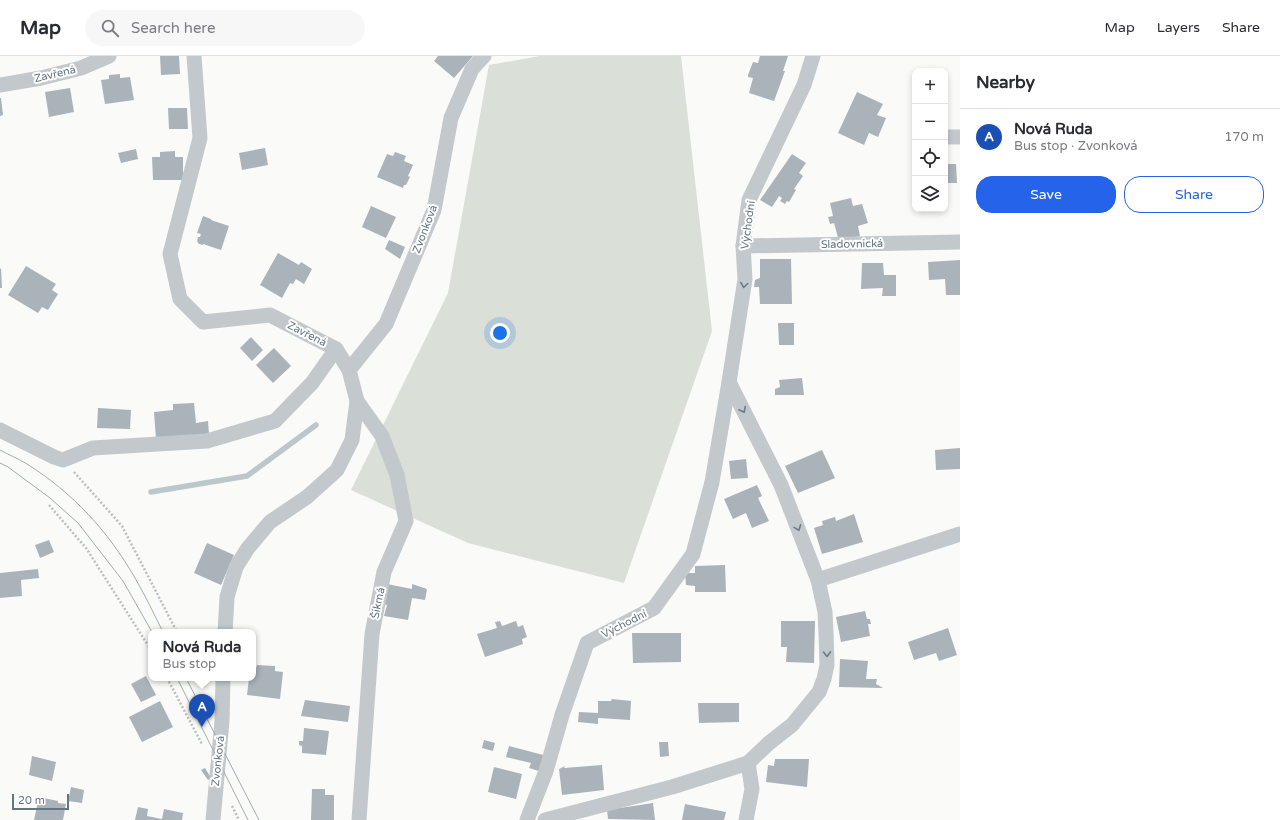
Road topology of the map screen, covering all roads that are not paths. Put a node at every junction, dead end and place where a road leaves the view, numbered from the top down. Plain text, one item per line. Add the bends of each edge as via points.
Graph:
1 (109, 56) edge
2 (194, 56) edge
3 (484, 56) edge
4 (813, 56) edge
5 (0, 84) edge
6 (960, 242) edge
7 (743, 246) junction
8 (336, 349) junction
9 (348, 370) junction
10 (728, 382) junction
11 (357, 401) junction
12 (0, 430) edge
13 (960, 534) edge
14 (818, 580) junction
15 (225, 629) edge
16 (222, 681) edge
17 (748, 763) junction
18 (213, 820) edge
19 (359, 820) edge
20 (527, 820) edge
21 (545, 820) edge
22 (746, 820) edge

1 - 5 street, Zavřená via 81,68
2 - 8 street, Zavřená via 200,138 170,254 180,299 203,322 270,315
3 - 9 street, Zvonková via 472,69 451,118 434,210 386,324
4 - 7 street, Východní via 804,85 750,200
6 - 7 street, Sladovnická
7 -> 10 street, Východní via 745,279
8 - 9 street
8 - 12 street, Zavřená via 312,383 275,421 207,441 92,448 63,460 54,458
9 - 11 street
10 -> 14 street via 781,485
10 - 20 street, Východní via 712,482 693,554 654,608 587,643 546,771
11 - 15 street via 352,440 337,470 307,497 270,522 248,548 236,568 227,597
11 - 19 street, Šikmá via 382,436 397,475 406,521 384,572 372,634
13 - 14 street
14 -> 17 street via 825,612 827,665 824,679 819,692 792,725
16 - 18 street, Zvonková via 222,721
17 - 21 street via 672,787
17 - 22 street via 752,788

